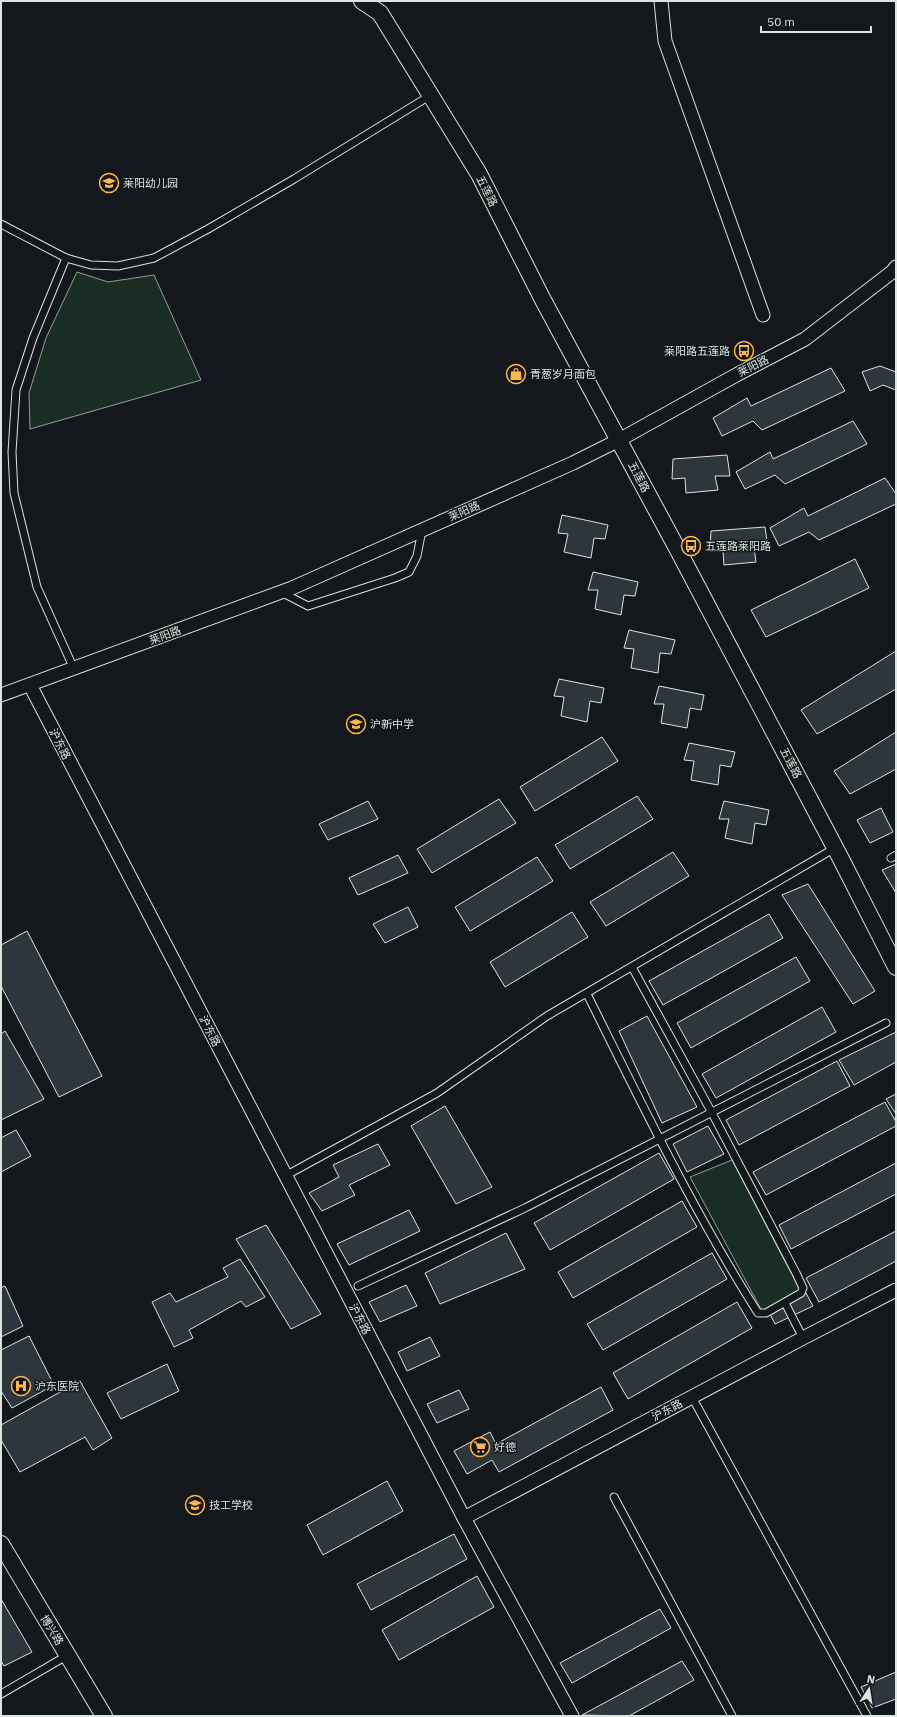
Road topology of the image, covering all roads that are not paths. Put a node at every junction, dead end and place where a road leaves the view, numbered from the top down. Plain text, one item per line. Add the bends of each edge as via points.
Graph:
1 (362, 1) edge
2 (661, 1) edge
3 (430, 95) junction
4 (1, 224) edge
5 (66, 258) junction
6 (896, 267) edge
7 (763, 316) dead end
8 (619, 440) junction
9 (422, 530) junction
10 (281, 592) junction
11 (74, 669) junction
12 (30, 685) junction
13 (1, 695) edge
14 (835, 848) junction
15 (632, 967) junction
16 (896, 967) edge
17 (587, 994) junction
18 (886, 1023) dead end
19 (712, 1113) junction
20 (660, 1140) junction
21 (285, 1176) junction
22 (358, 1286) dead end
23 (896, 1290) edge
24 (784, 1303) junction
25 (803, 1338) junction
26 (692, 1397) junction
27 (614, 1497) dead end
28 (464, 1518) junction
29 (1, 1544) edge
30 (68, 1655) junction
31 (1, 1694) edge
32 (104, 1716) edge
33 (572, 1716) edge
34 (732, 1716) edge
35 (867, 1716) edge

1 - 3 street, 五莲路 via 380,13
2 - 7 street via 665,41
3 - 5 lane via 294,179 154,258 118,266 91,265
3 - 8 street, 五莲路 via 479,174 543,300
4 - 5 lane
5 - 11 lane via 33,338 16,390 12,452 14,493 37,586
6 - 8 street, 莱阳路 via 806,339
8 - 9 street, 莱阳路
8 - 14 street, 五莲路
9 - 10 street, 莱阳路
9 - 10 lane via 417,556 409,572 308,606
10 - 11 street, 莱阳路
11 - 12 street, 莱阳路
12 - 13 street, 莱阳路
12 - 21 street, 沪东路
14 - 15 lane
14 - 16 street, 五莲路
15 - 17 lane
15 - 19 lane
17 - 20 lane
17 - 21 lane via 547,1016 436,1092
18 - 19 lane
19 - 20 lane
19 - 24 lane via 803,1288 801,1293
20 - 22 lane via 525,1208
20 - 24 lane via 758,1313 766,1313
21 - 28 street, 沪东路
23 - 25 street, 沪东路
24 - 25 lane
25 - 26 street, 沪东路
26 - 28 street, 沪东路
26 - 35 lane
27 - 34 lane
28 - 33 street
29 - 30 street, 博兴路
30 - 31 lane
30 - 32 street, 博兴路

